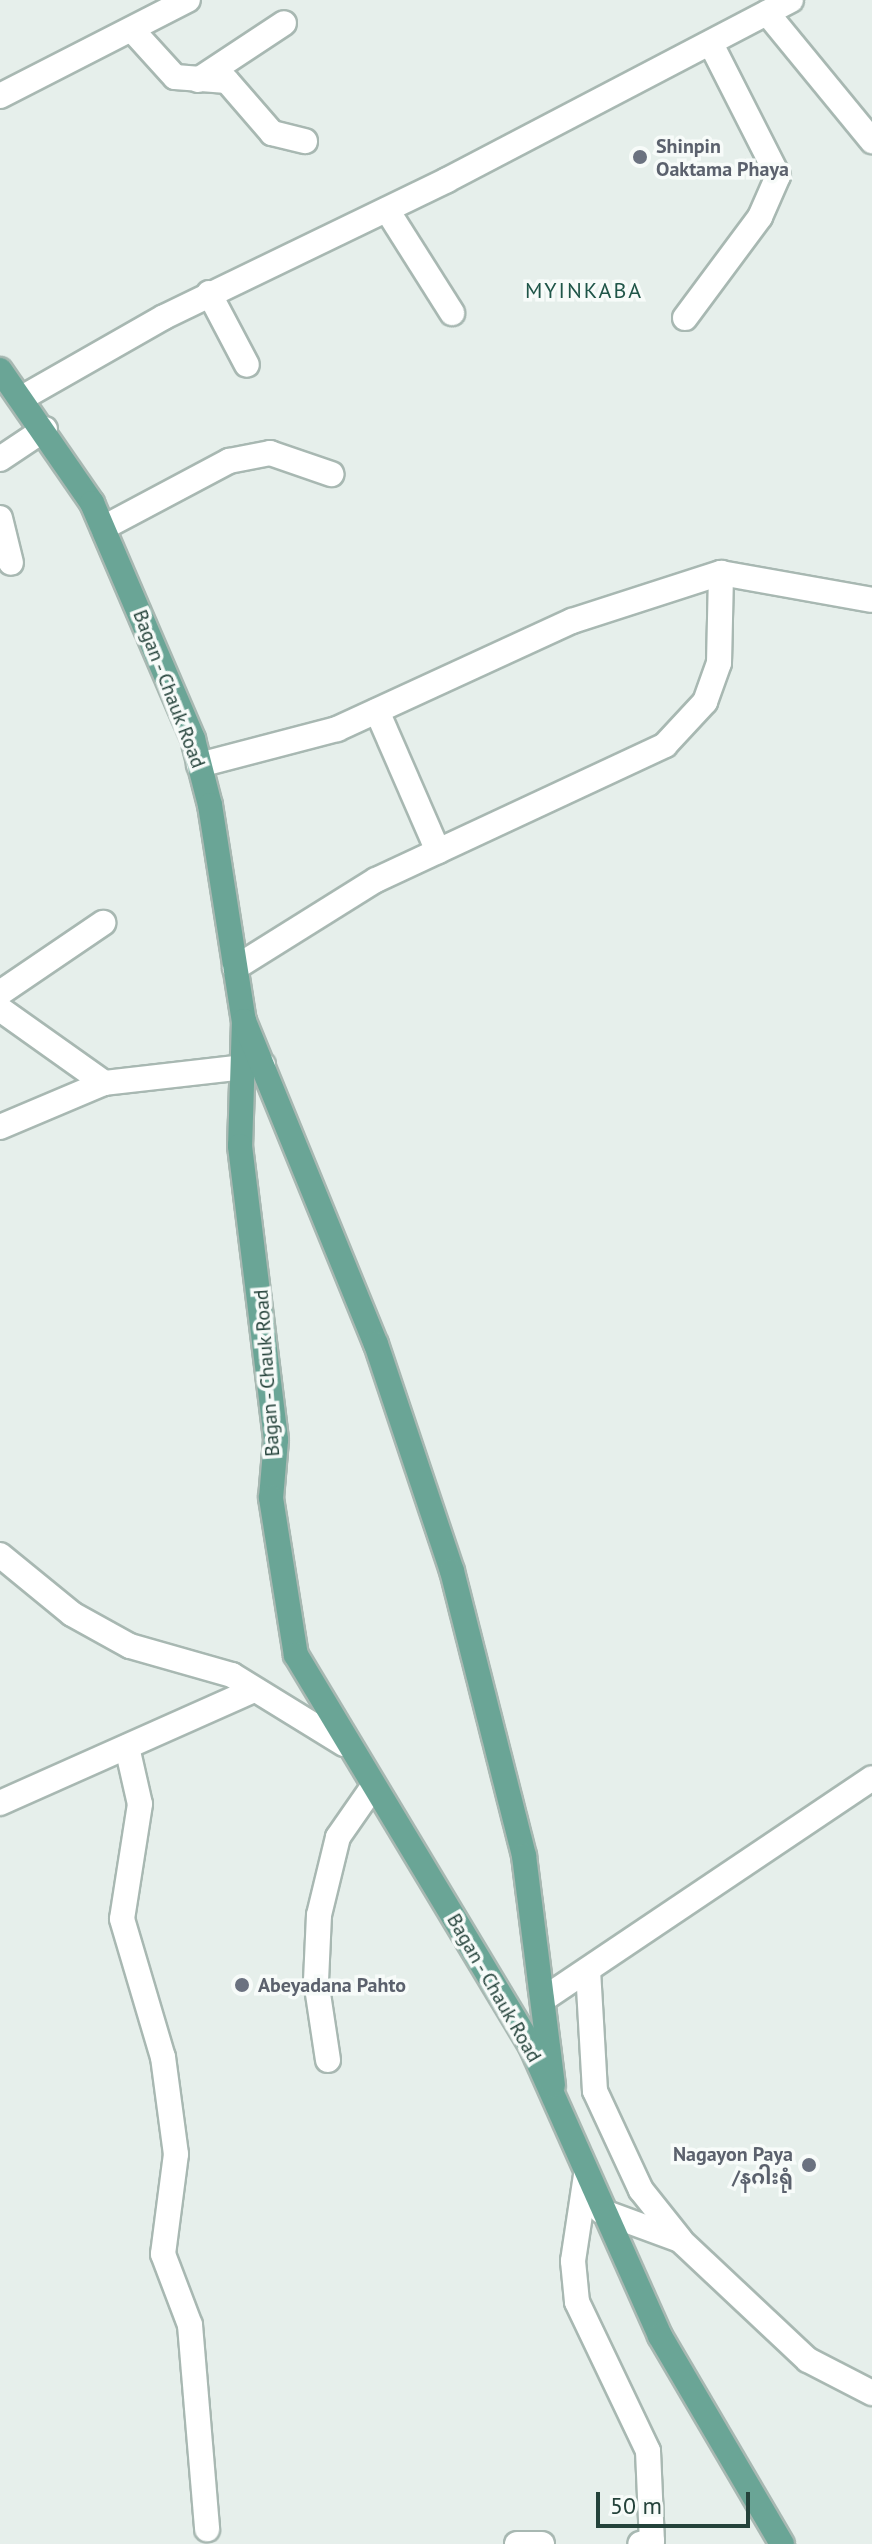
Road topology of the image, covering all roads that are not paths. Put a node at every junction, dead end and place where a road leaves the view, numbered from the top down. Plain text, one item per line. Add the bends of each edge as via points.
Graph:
1 (188, 0) edge
2 (791, 0) edge
3 (767, 13) junction
4 (284, 23) dead end
5 (134, 32) junction
6 (711, 44) junction
7 (196, 82) junction
8 (0, 96) edge
9 (870, 134) edge
10 (305, 141) dead end
11 (387, 210) junction
12 (209, 293) junction
13 (452, 313) dead end
14 (685, 318) dead end
15 (247, 365) dead end
16 (0, 370) edge
17 (22, 398) junction
18 (45, 429) junction
19 (0, 456) edge
20 (331, 474) dead end
21 (0, 518) edge
22 (103, 528) junction
23 (11, 563) dead end
24 (721, 573) junction
25 (872, 600) edge
26 (377, 711) junction
27 (199, 765) junction
28 (438, 851) junction
29 (103, 923) dead end
30 (235, 968) junction
31 (0, 993) edge
32 (0, 1009) edge
33 (244, 1021) junction
34 (265, 1065) junction
35 (239, 1069) junction
36 (104, 1083) junction
37 (0, 1127) edge
38 (0, 1555) edge
39 (251, 1691) junction
40 (344, 1744) junction
41 (127, 1747) junction
42 (872, 1778) edge
43 (372, 1788) junction
44 (0, 1803) edge
45 (588, 1970) junction
46 (545, 1998) junction
47 (328, 2060) dead end
48 (553, 2099) junction
49 (586, 2175) junction
50 (601, 2211) junction
51 (680, 2240) junction
52 (872, 2393) edge
53 (207, 2529) dead end
54 (648, 2543) edge
55 (517, 2544) edge
56 (542, 2544) edge
57 (782, 2544) edge

1 - 5 street
2 - 3 street
3 - 6 street
3 - 9 street
4 - 7 street
5 - 7 street via 160,68
5 - 8 street
6 - 11 street
6 - 14 street via 778,176 760,217
7 - 10 street via 227,81 272,133
11 - 12 street
11 - 13 street
12 - 15 street
12 - 17 street
16 - 17 main road, Bagan - Chauk Road
17 - 18 main road, Bagan - Chauk Road
18 - 19 street
18 - 22 main road, Bagan - Chauk Road
20 - 22 street via 270,453 229,461
21 - 23 street
22 - 27 main road, Bagan - Chauk Road
24 - 25 street
24 - 26 street via 572,621
24 - 28 street via 719,663 691,723 665,745
26 - 27 street
26 - 28 street
27 - 30 main road, Bagan - Chauk Road
28 - 30 street via 376,880
29 - 31 street
30 - 33 main road, Bagan - Chauk Road
32 - 36 street
33 - 34 main road
33 - 35 main road, Bagan - Chauk Road
34 - 35 street
34 - 46 main road via 376,1344 452,1571 520,1841
35 - 36 street
35 - 40 main road, Bagan - Chauk Road via 240,1146 276,1440 271,1498 280,1558 296,1655
36 - 37 street
38 - 39 street via 72,1614 119,1639 232,1675
39 - 40 street
39 - 41 street
40 - 43 main road, Bagan - Chauk Road
41 - 44 street
41 - 53 street via 140,1804 122,1919 163,2057 176,2154 163,2254 190,2325
42 - 45 street
43 - 47 street via 338,1837 319,1915 316,1981
43 - 48 main road, Bagan - Chauk Road via 498,1988
45 - 46 street
45 - 51 street via 595,2091 641,2190
46 - 48 main road
48 - 49 main road, Bagan - Chauk Road
49 - 50 main road, Bagan - Chauk Road
49 - 54 street via 573,2261 577,2302 648,2451
50 - 51 street
50 - 57 main road, Bagan - Chauk Road via 660,2336
51 - 52 street via 808,2360
55 - 56 street

